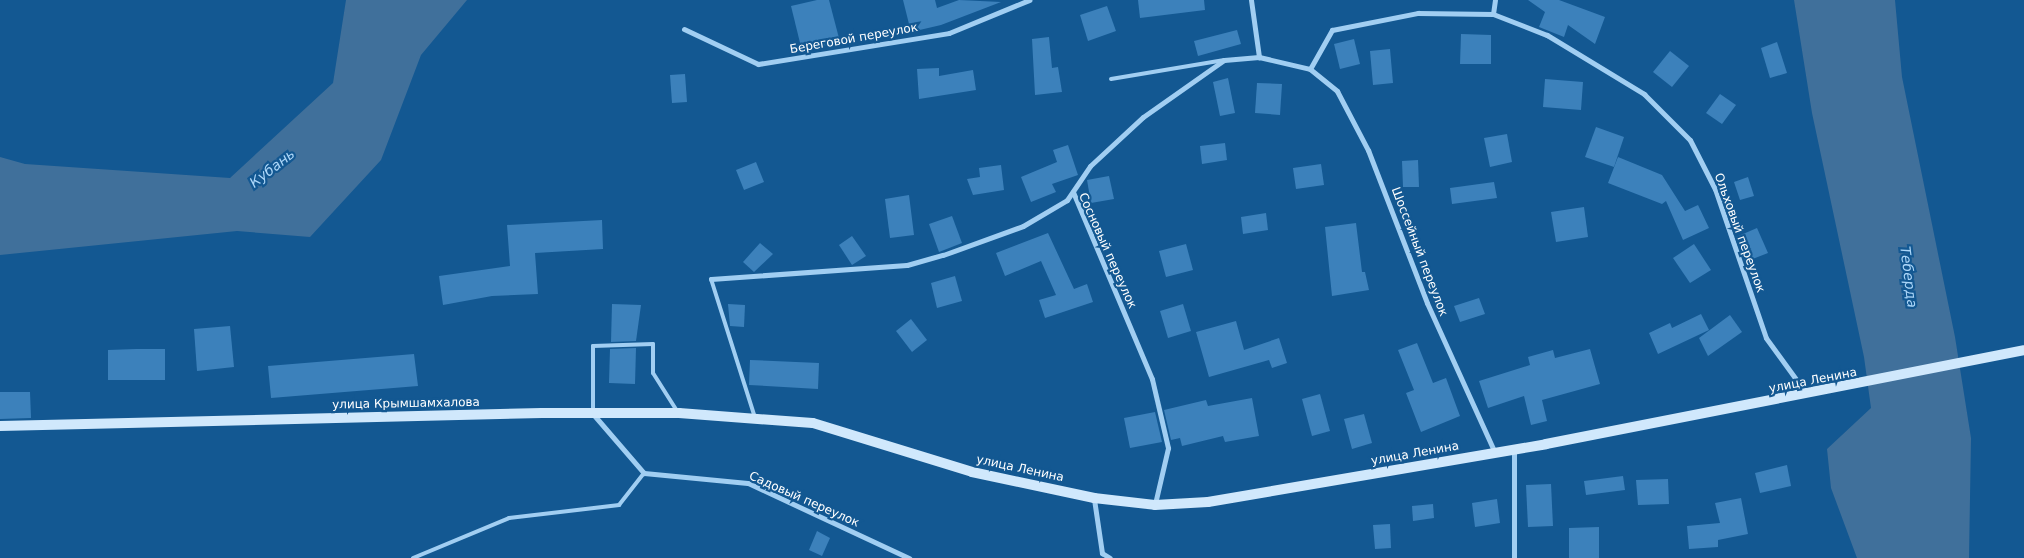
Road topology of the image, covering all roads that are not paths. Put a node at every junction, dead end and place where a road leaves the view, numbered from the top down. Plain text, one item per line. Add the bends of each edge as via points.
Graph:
1 (1029, 0) edge
2 (1251, 0) edge
3 (1495, 0) edge
4 (1493, 14) junction
5 (684, 29) dead end
6 (1259, 57) junction
7 (1224, 60) junction
8 (1310, 69) junction
9 (1111, 79) dead end
10 (1073, 192) junction
11 (711, 279) joint
12 (2024, 350) edge
13 (1808, 395) junction
14 (678, 413) junction
15 (593, 414) junction
16 (756, 420) junction
17 (813, 423) joint
18 (0, 426) edge
19 (1514, 449) junction
20 (1494, 453) junction
21 (644, 473) junction
22 (1094, 498) junction
23 (1155, 505) junction
24 (412, 558) edge
25 (909, 558) edge
26 (1110, 558) edge
27 (1514, 558) edge

1 - 5 street, Береговой переулок via 949,33 758,64
2 - 6 street
3 - 4 street
4 - 8 street, Ольховый переулок via 1418,13 1332,30
4 - 13 street, Ольховый переулок via 1547,35 1644,94 1690,140 1715,189 1766,338
6 - 7 street
6 - 8 street
7 - 9 lane
7 - 10 street via 1144,118 1090,166
8 - 20 street, Шоссейный переулок via 1338,91 1368,150 1427,303
10 - 11 street, Сосновый переулок via 1068,200 1024,226 907,265
10 - 23 street, Сосновый переулок via 1152,379 1168,448
11 - 16 lane
12 - 13 main road, улица Ленина
13 - 19 main road, улица Ленина
14 - 15 main road, улица Крымшамхалова
14 - 15 lane via 653,374 653,344 593,346
14 - 16 main road, улица Крымшамхалова
15 - 18 main road, улица Крымшамхалова
15 - 21 street
16 - 17 main road, улица Крымшамхалова
17 - 22 main road, улица Ленина via 972,472
19 - 20 main road, улица Ленина
19 - 27 street
20 - 23 main road, улица Ленина via 1208,502
21 - 24 lane via 619,505 509,518
21 - 25 street, Садовый переулок via 748,483
22 - 23 main road, улица Ленина
22 - 26 street via 1102,553

